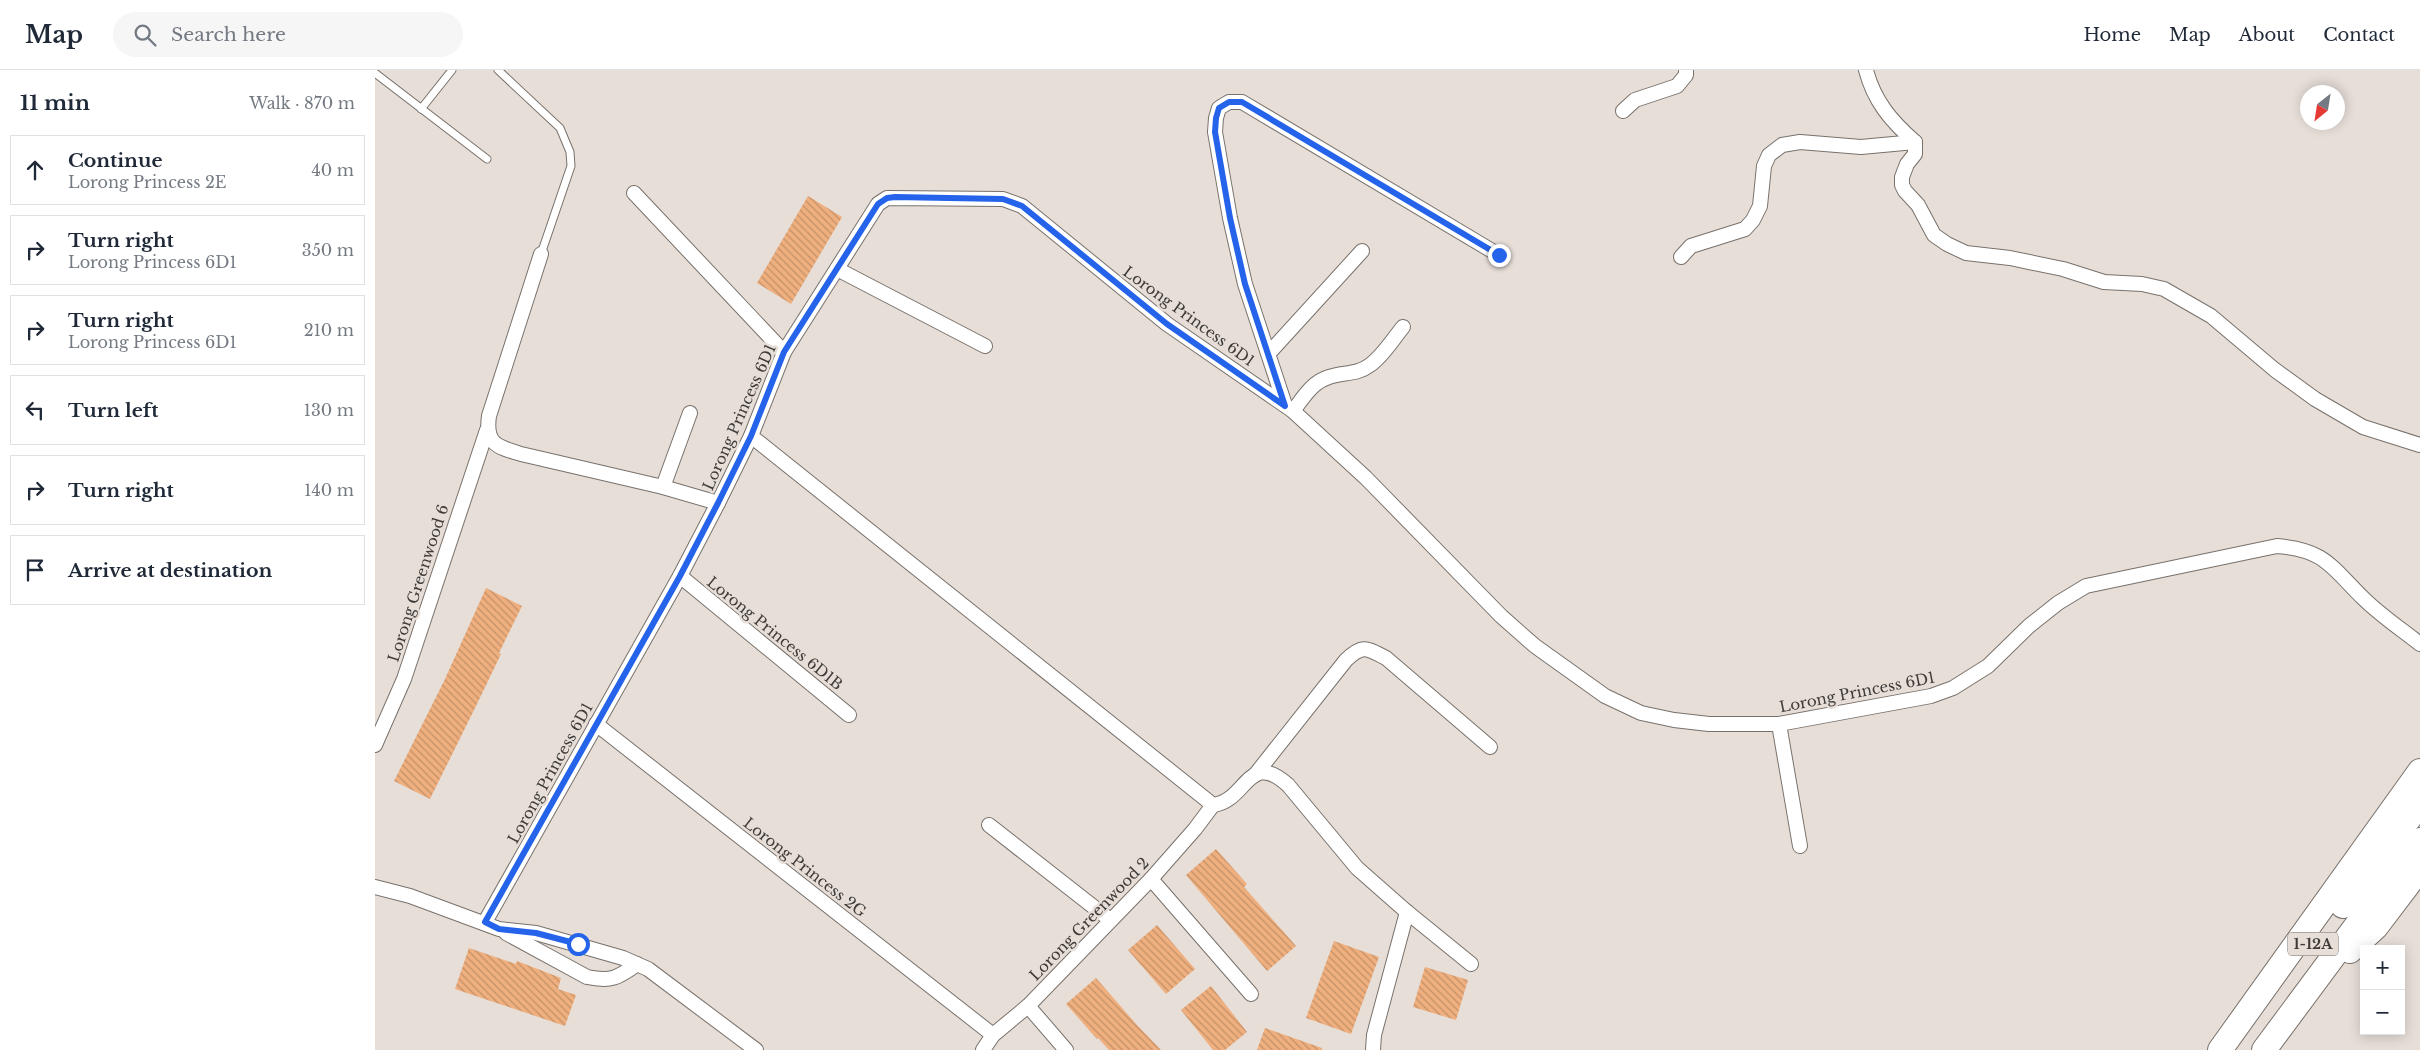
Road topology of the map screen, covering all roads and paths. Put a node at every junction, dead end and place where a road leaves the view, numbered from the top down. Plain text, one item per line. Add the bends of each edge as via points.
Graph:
1 (452, 70) edge
2 (498, 70) edge
3 (1686, 70) edge
4 (1866, 70) edge
5 (375, 73) edge
6 (421, 109) junction
7 (1623, 111) dead end
8 (1915, 142) junction
9 (487, 159) dead end
10 (634, 193) dead end
11 (1362, 251) dead end
12 (541, 254) joint
13 (1499, 255) dead end
14 (1681, 257) dead end
15 (837, 269) junction
16 (1403, 327) dead end
17 (985, 346) dead end
18 (784, 352) junction
19 (1269, 353) junction
20 (1289, 408) junction
21 (691, 413) dead end
22 (487, 430) junction
23 (751, 436) junction
24 (2420, 445) edge
25 (663, 487) junction
26 (718, 503) junction
27 (680, 576) junction
28 (2420, 644) edge
29 (849, 715) dead end
30 (597, 724) junction
31 (1779, 724) junction
32 (375, 745) edge
33 (1490, 747) dead end
34 (2420, 772) edge
35 (1255, 775) junction
36 (2420, 804) edge
37 (1213, 805) junction
38 (989, 825) dead end
39 (1800, 846) dead end
40 (2412, 849) edge
41 (1151, 878) junction
42 (375, 887) edge
43 (1407, 912) junction
44 (1109, 919) junction
45 (485, 922) junction
46 (499, 929) junction
47 (637, 964) junction
48 (1471, 964) dead end
49 (1251, 994) dead end
50 (1028, 1006) junction
51 (993, 1035) junction
52 (756, 1050) edge
53 (983, 1050) edge
54 (1066, 1050) edge
55 (1373, 1050) edge
56 (2221, 1050) edge
57 (2232, 1050) edge
58 (2264, 1050) edge

1 - 6 lane
2 - 12 lane via 560,128 570,152 571,166
3 - 7 street via 1677,86 1635,100
4 - 8 street via 1878,103 1896,126
5 - 6 lane
6 - 9 lane
8 - 14 street via 1861,147 1799,142 1782,145 1769,155 1760,206 1745,229 1691,246
8 - 24 street via 1915,154 1904,170 1902,185 1935,235 1947,244 1966,253 2063,269 2104,282 2164,289 2211,316 2315,399 2363,427
10 - 18 street
11 - 19 street
12 - 22 street, Lorong Greenwood 6
13 - 19 street via 1242,102 1229,102 1219,108 1215,132 1245,284
15 - 17 street
15 - 18 street, Lorong Princess 6D1
15 - 20 street, Lorong Princess 6D1 via 878,204 887,198 1003,199 1013,202 1167,324
16 - 20 street via 1371,365 1358,372 1319,381
18 - 23 street, Lorong Princess 6D1
19 - 20 street
20 - 31 street, Lorong Princess 6D1 via 1366,478 1501,616 1535,646 1605,696 1641,713 1673,720 1709,724
21 - 25 street
22 - 25 street via 492,442 503,448
22 - 32 street, Lorong Greenwood 6 via 404,679
23 - 26 street, Lorong Princess 6D1
23 - 37 street
25 - 26 street
26 - 27 street, Lorong Princess 6D1
27 - 29 street, Lorong Princess 6D1B
27 - 30 street, Lorong Princess 6D1
28 - 31 street, Lorong Princess 6D1 via 2364,599 2336,568 2319,555 2296,547 2277,546 2086,586 2058,603 1988,666 1953,688 1931,696
30 - 45 street, Lorong Princess 6D1
30 - 51 street, Lorong Princess 2G
31 - 39 street
33 - 35 street via 1386,658 1367,648 1357,650 1346,660
34 - 56 highway
35 - 37 street via 1226,801
35 - 43 street via 1265,772 1276,774 1289,785 1357,868
36 - 40 highway, 1-12A
37 - 41 street, Lorong Greenwood 2
38 - 44 street
40 - 57 highway, 1-12A
40 - 58 highway
41 - 44 street, Lorong Greenwood 2
41 - 49 street
42 - 45 street
43 - 48 street
43 - 55 street via 1374,1035
44 - 50 street, Lorong Greenwood 2
45 - 46 street
46 - 47 street via 536,933
46 - 47 street via 587,977 602,980 618,978
47 - 52 street
50 - 51 street, Lorong Greenwood 2
50 - 54 street
51 - 53 street, Lorong Greenwood 2

